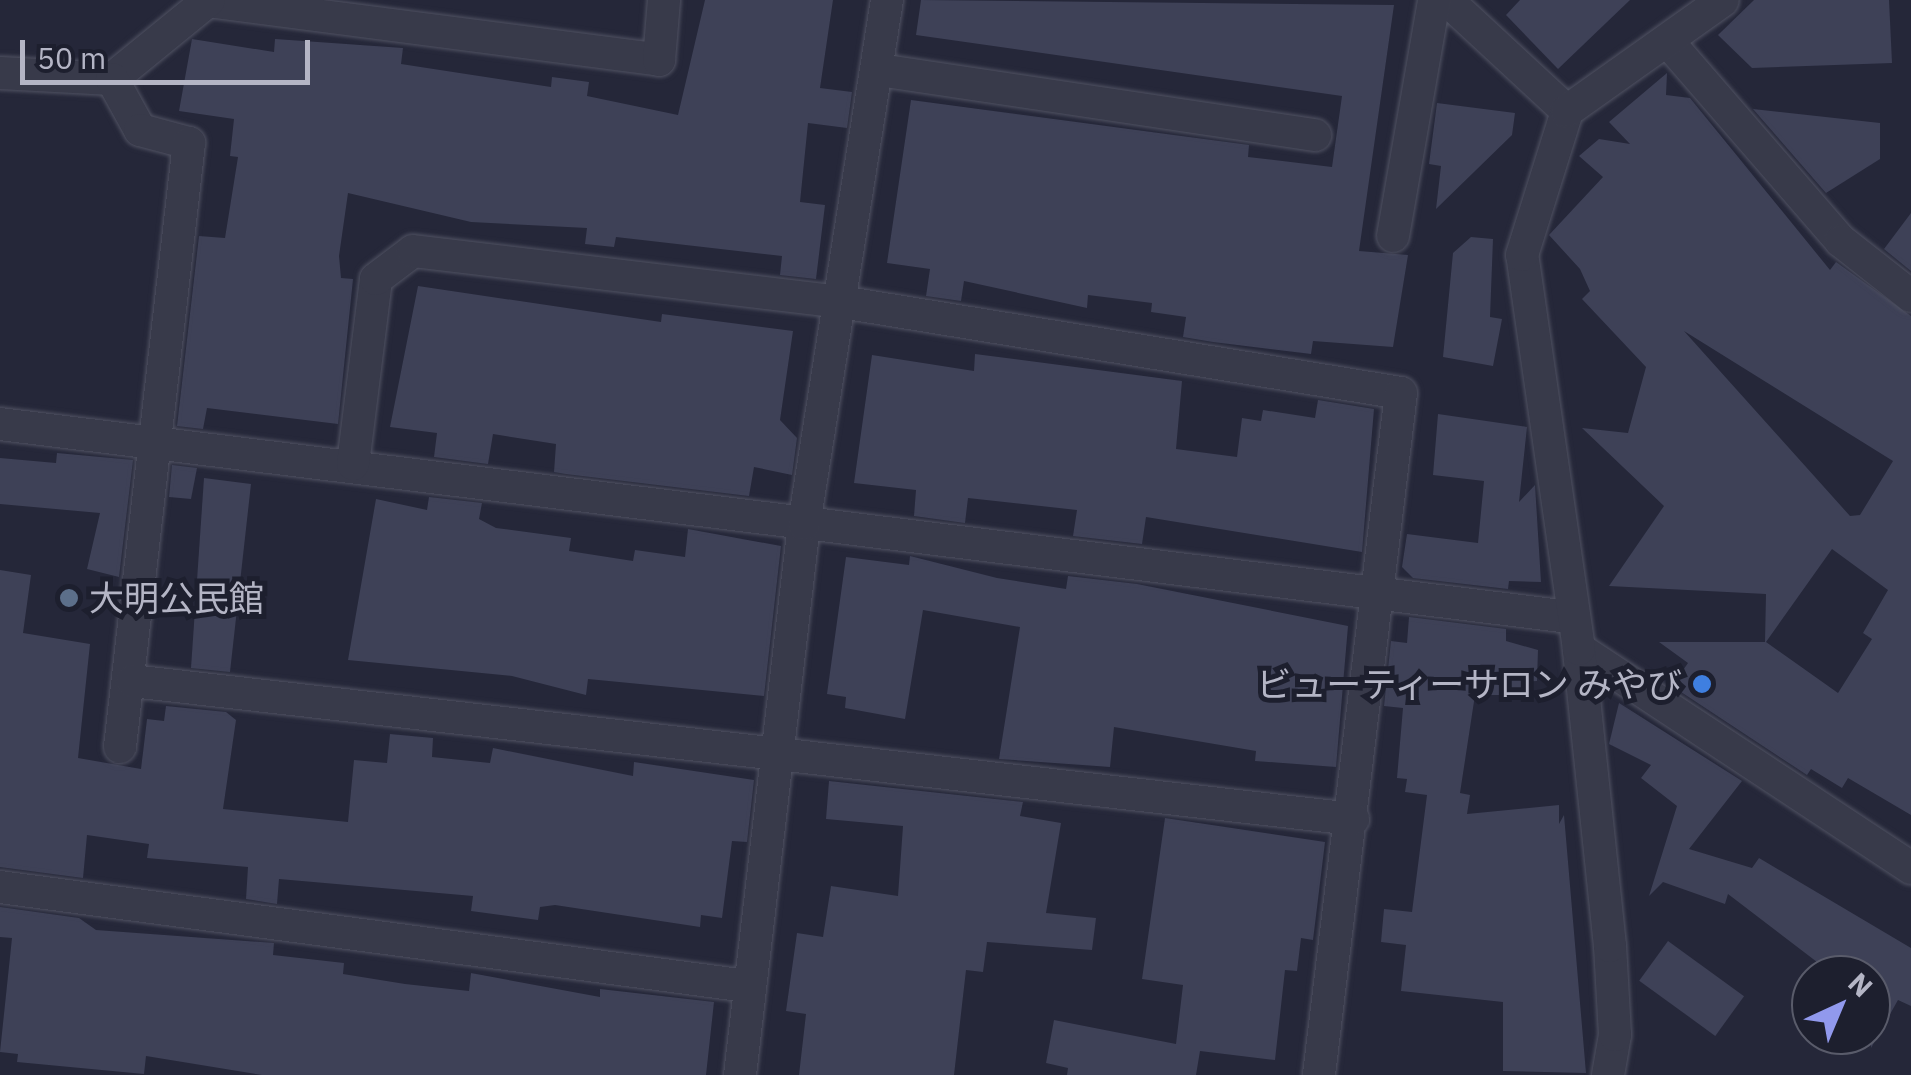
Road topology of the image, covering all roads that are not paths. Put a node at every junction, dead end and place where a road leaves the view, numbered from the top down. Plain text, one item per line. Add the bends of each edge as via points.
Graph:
1 (664, 0) edge
2 (887, 0) edge
3 (1434, 0) edge
4 (1447, 0) edge
5 (1724, 0) edge
6 (208, 1) edge
7 (1670, 44) junction
8 (879, 70) junction
9 (0, 74) edge
10 (112, 79) junction
11 (1568, 111) junction
12 (1316, 135) dead end
13 (1393, 236) dead end
14 (1911, 296) edge
15 (841, 302) junction
16 (0, 424) edge
17 (149, 444) junction
18 (353, 464) junction
19 (804, 524) junction
20 (1380, 599) junction
21 (1569, 616) junction
22 (1579, 649) junction
23 (132, 681) junction
24 (120, 747) dead end
25 (784, 759) junction
26 (1353, 818) junction
27 (1911, 868) edge
28 (0, 887) edge
29 (747, 986) junction
30 (740, 1075) edge
31 (1319, 1075) edge
32 (1608, 1075) edge

1 - 6 street via 659,60
2 - 8 street
3 - 13 street
4 - 11 street
5 - 7 street
6 - 10 street
7 - 11 street
7 - 14 street via 1841,242
8 - 12 street
8 - 15 street
9 - 10 street
10 - 17 street via 140,130 189,143
11 - 21 street via 1522,254
15 - 18 street via 413,251 376,279
15 - 19 street
15 - 20 street via 1401,393
16 - 17 street
17 - 18 street
17 - 23 street
18 - 19 street
19 - 20 street
19 - 25 street
20 - 21 street
20 - 26 street
21 - 22 street
22 - 27 street
22 - 32 street via 1610,946 1616,1035
23 - 24 street
23 - 25 street
25 - 26 street
25 - 29 street
26 - 31 street
28 - 29 street
29 - 30 street

